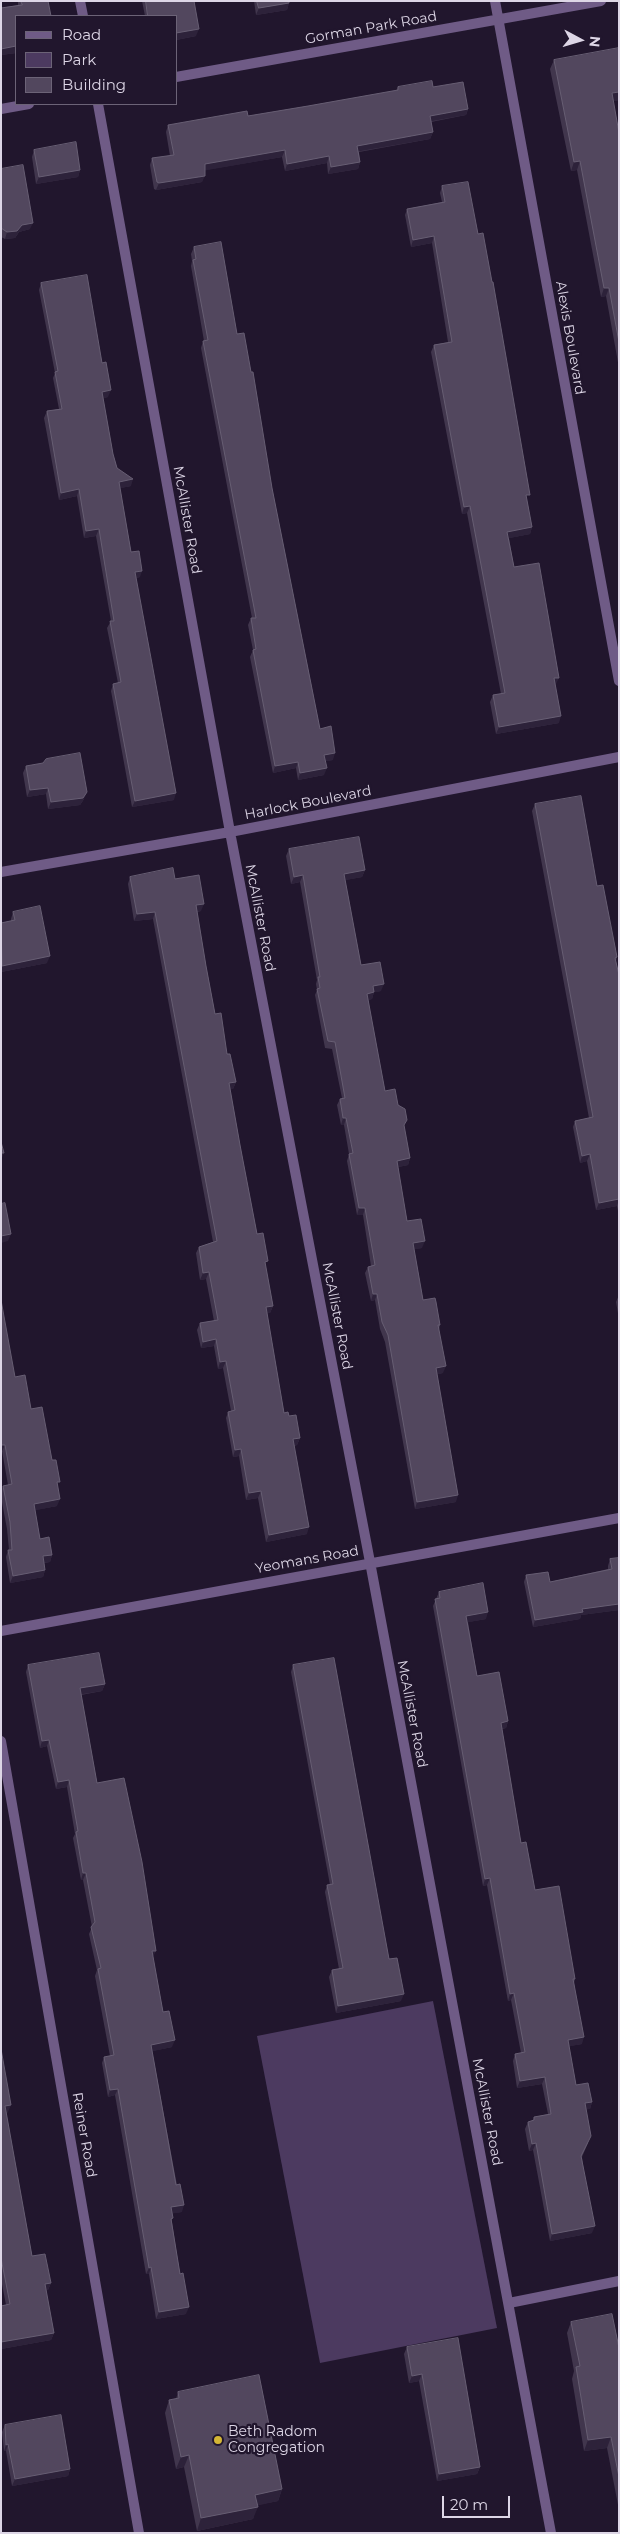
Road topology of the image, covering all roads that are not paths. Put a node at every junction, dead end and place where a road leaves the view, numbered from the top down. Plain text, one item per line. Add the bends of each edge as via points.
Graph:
1 (80, 1) edge
2 (495, 1) edge
3 (601, 1) edge
4 (83, 15) edge
5 (498, 18) junction
6 (178, 77) edge
7 (23, 105) edge
8 (98, 105) edge
9 (1, 109) edge
10 (619, 680) edge
11 (619, 757) edge
12 (230, 832) junction
13 (1, 872) edge
14 (619, 1518) edge
15 (370, 1562) junction
16 (1, 1631) edge
17 (1, 1741) edge
18 (619, 2281) edge
19 (509, 2303) junction
20 (139, 2533) edge
21 (551, 2533) edge

1 - 4 street
2 - 5 street, Alexis Boulevard
3 - 5 street, Gorman Park Road
5 - 6 street, Gorman Park Road
5 - 10 street, Alexis Boulevard
7 - 9 street
8 - 12 street, McAllister Road
11 - 12 street, Harlock Boulevard
12 - 13 street, Harlock Boulevard
12 - 15 street, McAllister Road
14 - 15 street, Yeomans Road
15 - 16 street, Yeomans Road
15 - 19 street, McAllister Road
17 - 20 street, Reiner Road
18 - 19 street
19 - 21 street, McAllister Road

